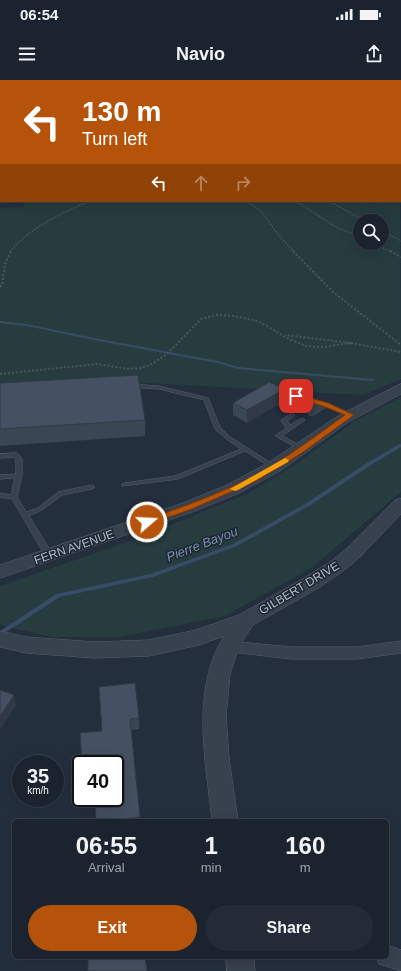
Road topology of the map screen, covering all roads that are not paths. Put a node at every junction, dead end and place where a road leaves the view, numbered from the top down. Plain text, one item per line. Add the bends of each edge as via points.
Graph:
1 (122, 386) edge
2 (401, 388) edge
3 (266, 392) edge
4 (323, 406) junction
5 (301, 410) dead end
6 (311, 414) dead end
7 (292, 415) dead end
8 (350, 415) junction
9 (302, 420) dead end
10 (290, 428) junction
11 (246, 449) junction
12 (303, 449) junction
13 (0, 456) edge
14 (274, 467) junction
15 (19, 476) junction
16 (0, 477) edge
17 (124, 484) dead end
18 (92, 487) dead end
19 (0, 495) edge
20 (14, 497) junction
21 (401, 504) edge
22 (25, 515) junction
23 (49, 555) junction
24 (0, 572) edge
25 (246, 620) junction
26 (2, 639) edge
27 (229, 647) junction
28 (401, 647) edge
29 (225, 819) edge
30 (389, 957) edge
31 (240, 959) edge
32 (401, 961) edge
33 (241, 971) edge

1 - 11 lane via 142,385 206,399 217,428
2 - 8 street, FERN AVENUE
3 - 4 lane via 281,392
4 - 5 lane via 306,406
4 - 6 lane
4 - 8 lane
7 - 10 lane via 284,421
8 - 12 street, FERN AVENUE
9 - 10 lane
10 - 12 lane via 278,436
11 - 14 lane
11 - 17 lane via 176,478
12 - 14 street, FERN AVENUE
13 - 15 lane via 16,455 19,458
14 - 23 street, FERN AVENUE via 233,489 189,507
15 - 16 lane
15 - 20 lane
18 - 22 lane via 60,493 40,509
19 - 20 lane
20 - 22 lane
21 - 25 street, GILBERT DRIVE via 340,564
22 - 23 lane
23 - 24 street, FERN AVENUE
25 - 26 street, GILBERT DRIVE via 199,637 149,648 95,650 26,644
25 - 27 street
27 - 28 street via 291,653 357,653
27 - 29 street via 216,684 214,714
30 - 32 street
31 - 33 street

